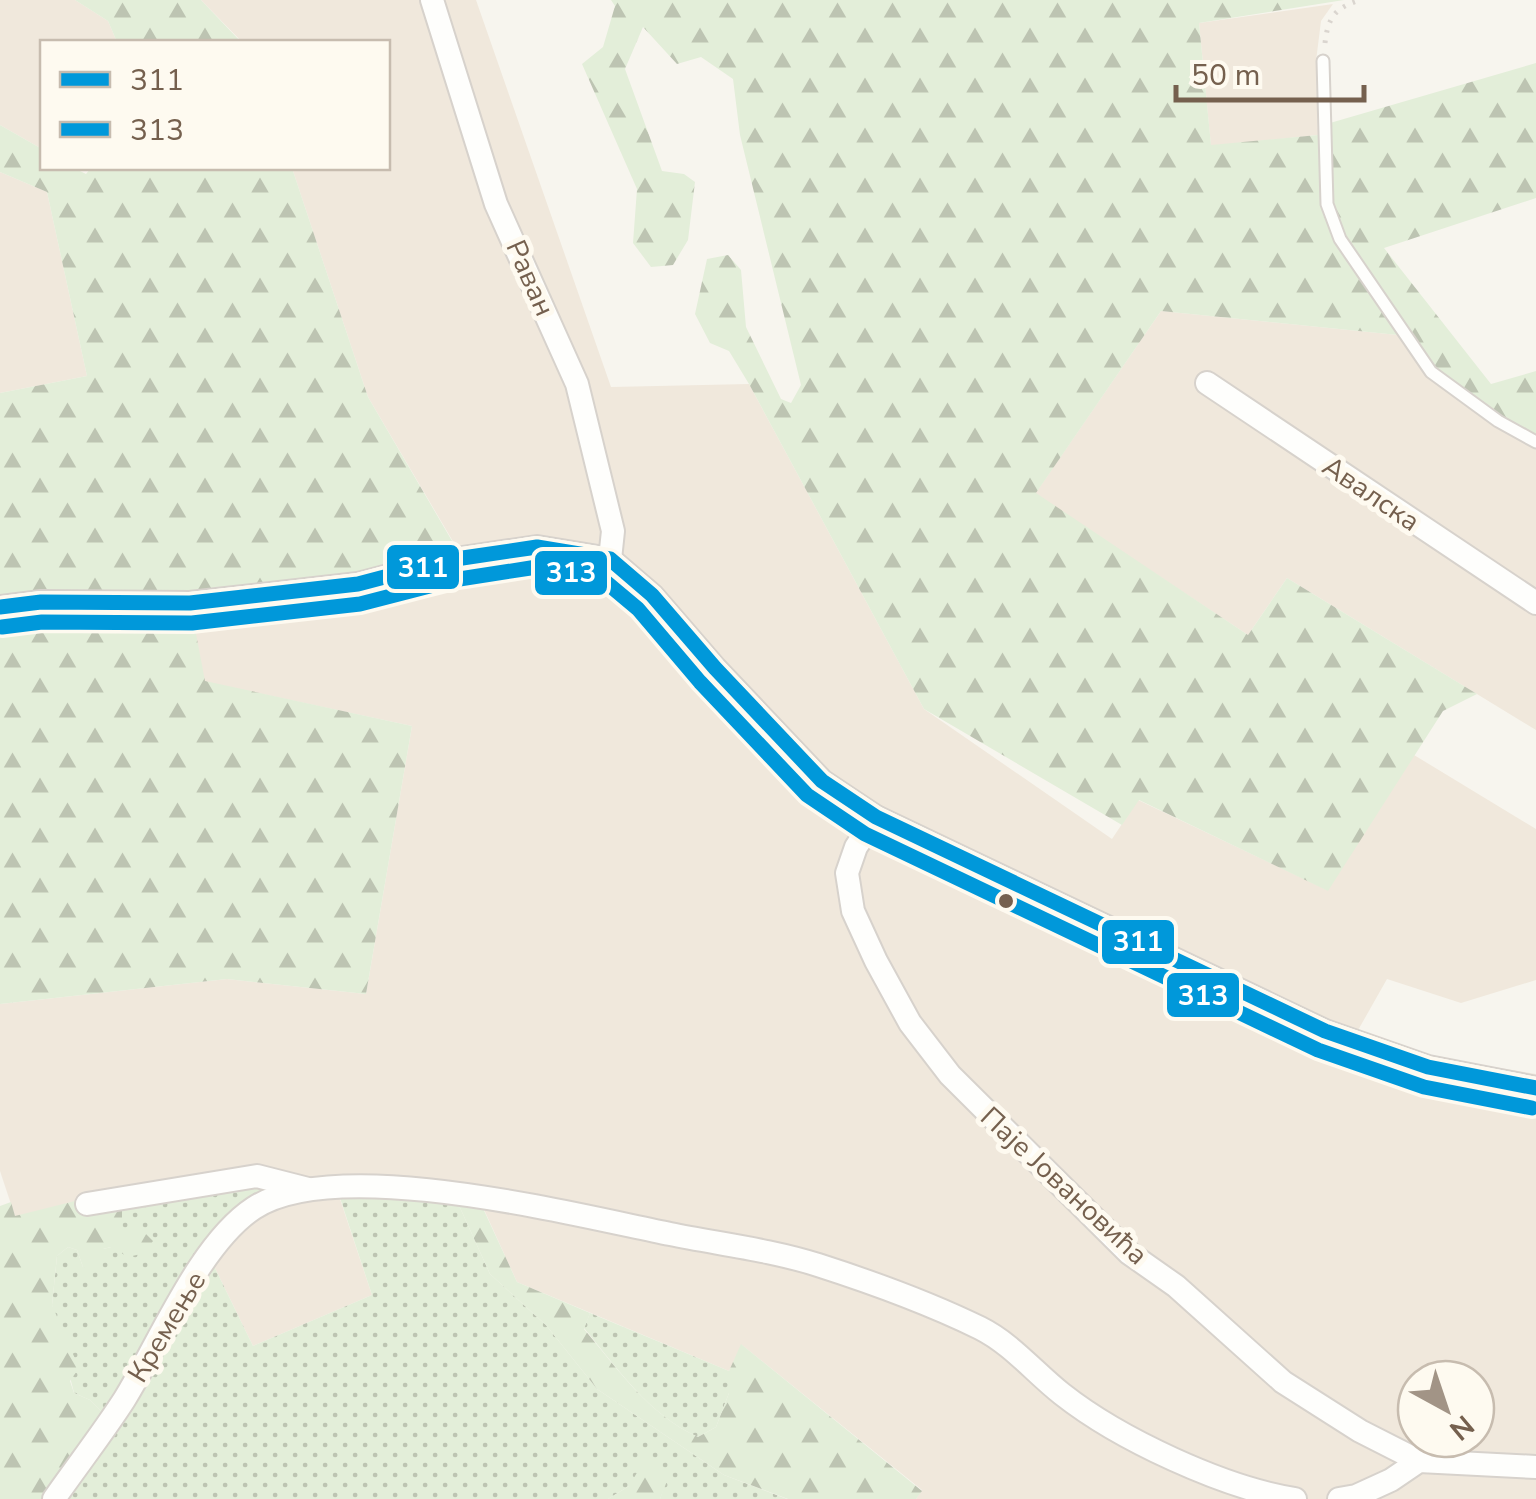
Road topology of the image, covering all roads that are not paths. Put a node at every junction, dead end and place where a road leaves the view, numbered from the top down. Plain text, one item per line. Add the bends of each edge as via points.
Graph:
1 (432, 0) edge
2 (1323, 61) road end
3 (1207, 383) dead end
4 (1536, 442) edge
5 (610, 559) junction
6 (1536, 603) edge
7 (0, 607) edge
8 (876, 817) junction
9 (1536, 1088) edge
10 (308, 1189) junction
11 (87, 1204) dead end
12 (1419, 1461) junction
13 (1536, 1467) edge
14 (54, 1499) edge
15 (1295, 1499) edge
16 (1340, 1499) edge

1 - 5 street, Раван via 496,204 578,384 612,531
2 - 4 lane via 1327,204 1340,239 1432,372
3 - 6 street, Авалска
5 - 7 street via 537,547 340,586 190,603
5 - 8 street via 652,595 822,781
8 - 9 street via 1325,1032 1428,1066
8 - 12 street, Паје Јовановића via 846,873 853,910 910,1023 950,1075 1129,1253 1176,1286 1282,1382
10 - 11 street, Кремење via 256,1176
10 - 14 street, Кремење via 257,1206 230,1227
10 - 15 street, Кремење via 415,1189 500,1200 816,1264 983,1330 1124,1436 1265,1494
12 - 13 street
12 - 16 street

